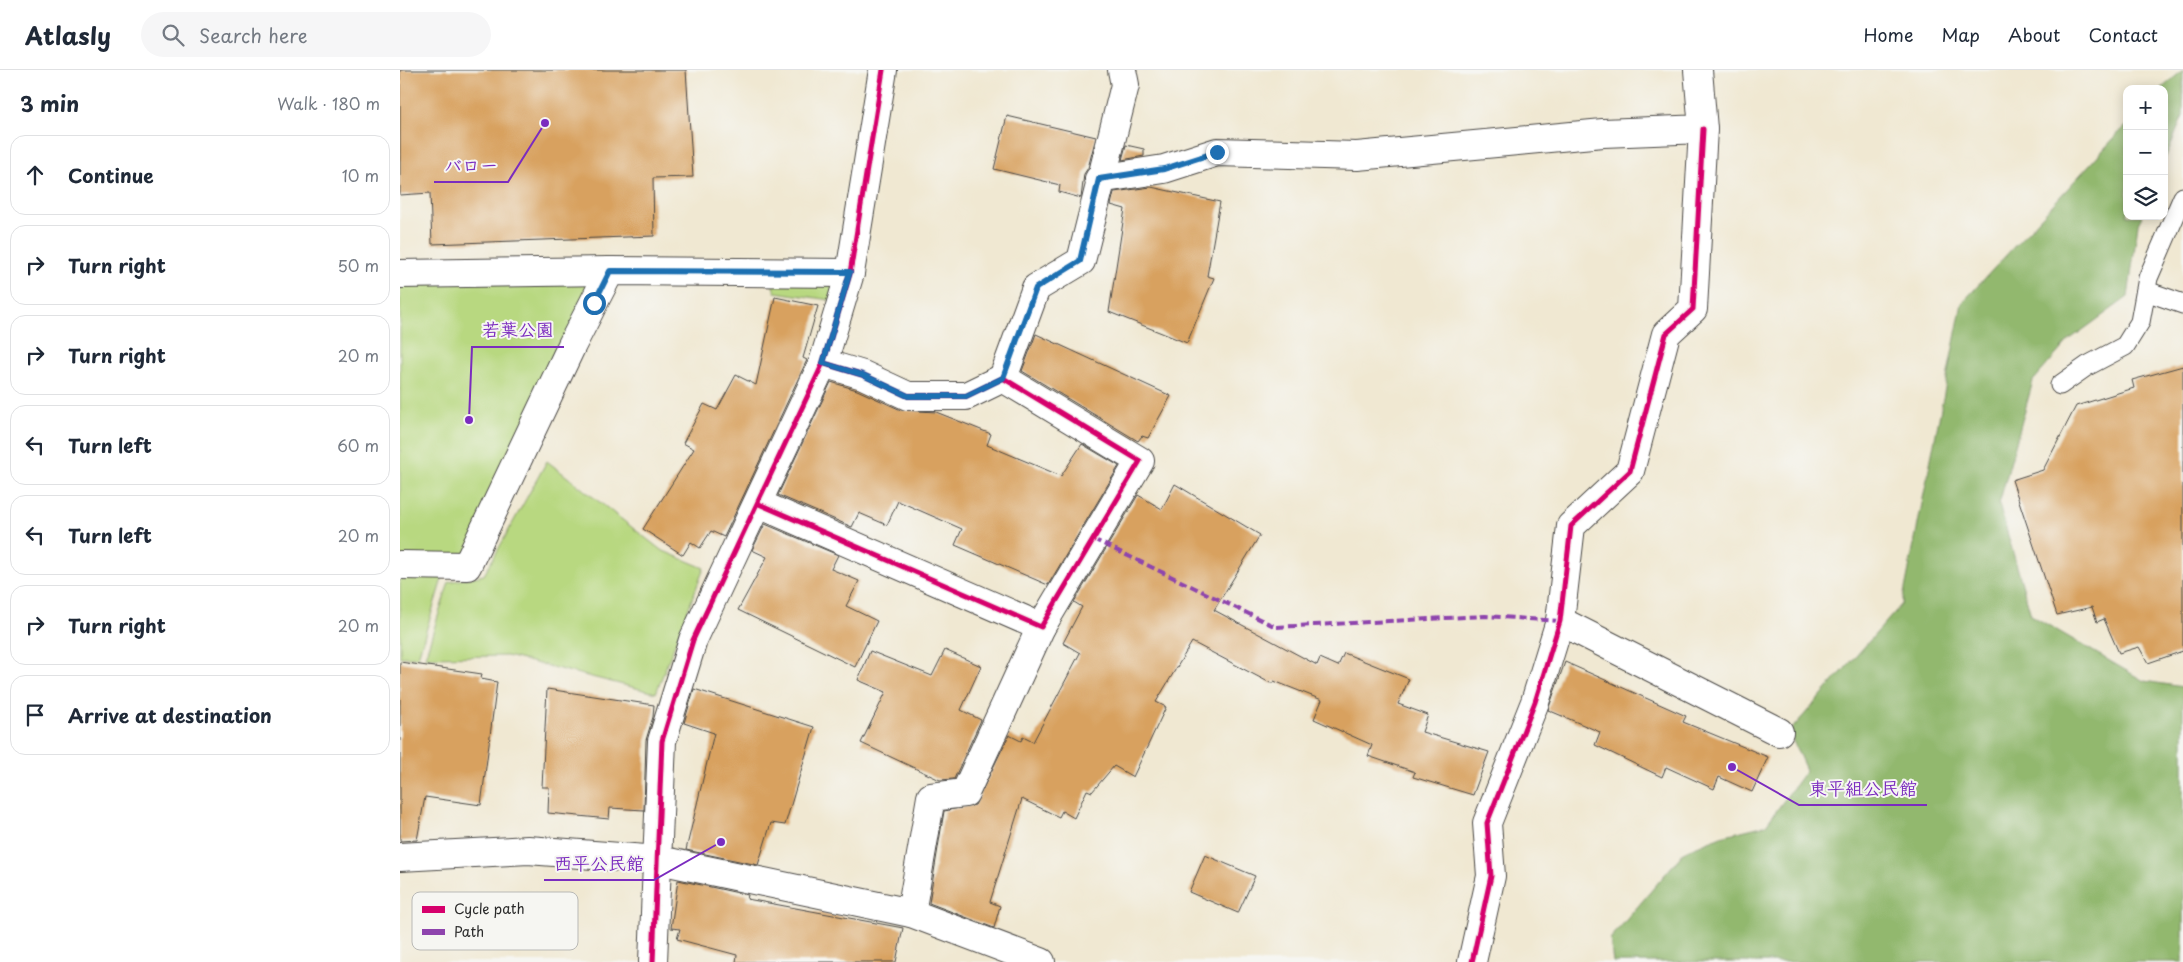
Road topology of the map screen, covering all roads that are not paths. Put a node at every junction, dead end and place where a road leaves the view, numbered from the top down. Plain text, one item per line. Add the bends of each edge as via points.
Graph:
1 (883, 70) edge
2 (1122, 70) edge
3 (1698, 70) edge
4 (1703, 129) junction
5 (1099, 179) junction
6 (2183, 197) edge
7 (610, 271) junction
8 (850, 272) junction
9 (400, 274) edge
10 (2146, 291) junction
11 (2183, 304) edge
12 (823, 363) junction
13 (1003, 378) junction
14 (2060, 385) dead end
15 (759, 504) junction
16 (400, 565) edge
17 (1560, 621) junction
18 (1041, 627) junction
19 (1779, 732) dead end
20 (400, 857) edge
21 (659, 860) junction
22 (911, 913) junction
23 (653, 962) edge
24 (1041, 962) edge
25 (1472, 962) edge

1 - 8 street
2 - 5 street via 1124,86
3 - 4 street
4 - 5 street via 1603,133 1357,156 1217,152 1164,169
4 - 17 street via 1693,308 1666,334 1630,471 1571,526
5 - 13 street via 1080,261 1036,288
6 - 10 lane via 2148,278
7 - 8 street
7 - 9 street
7 - 16 street via 467,566
8 - 12 street
10 - 11 lane
10 - 14 lane via 2140,322 2125,346
12 - 13 street via 863,375 908,396 966,396
12 - 15 street
13 - 18 street via 1140,461
15 - 18 street
15 - 21 street via 693,640 662,740
17 - 19 street
17 - 25 street via 1536,702 1487,822 1491,876
18 - 22 street via 965,793 931,797
20 - 21 street via 528,850
21 - 22 street
21 - 23 street
22 - 24 street

